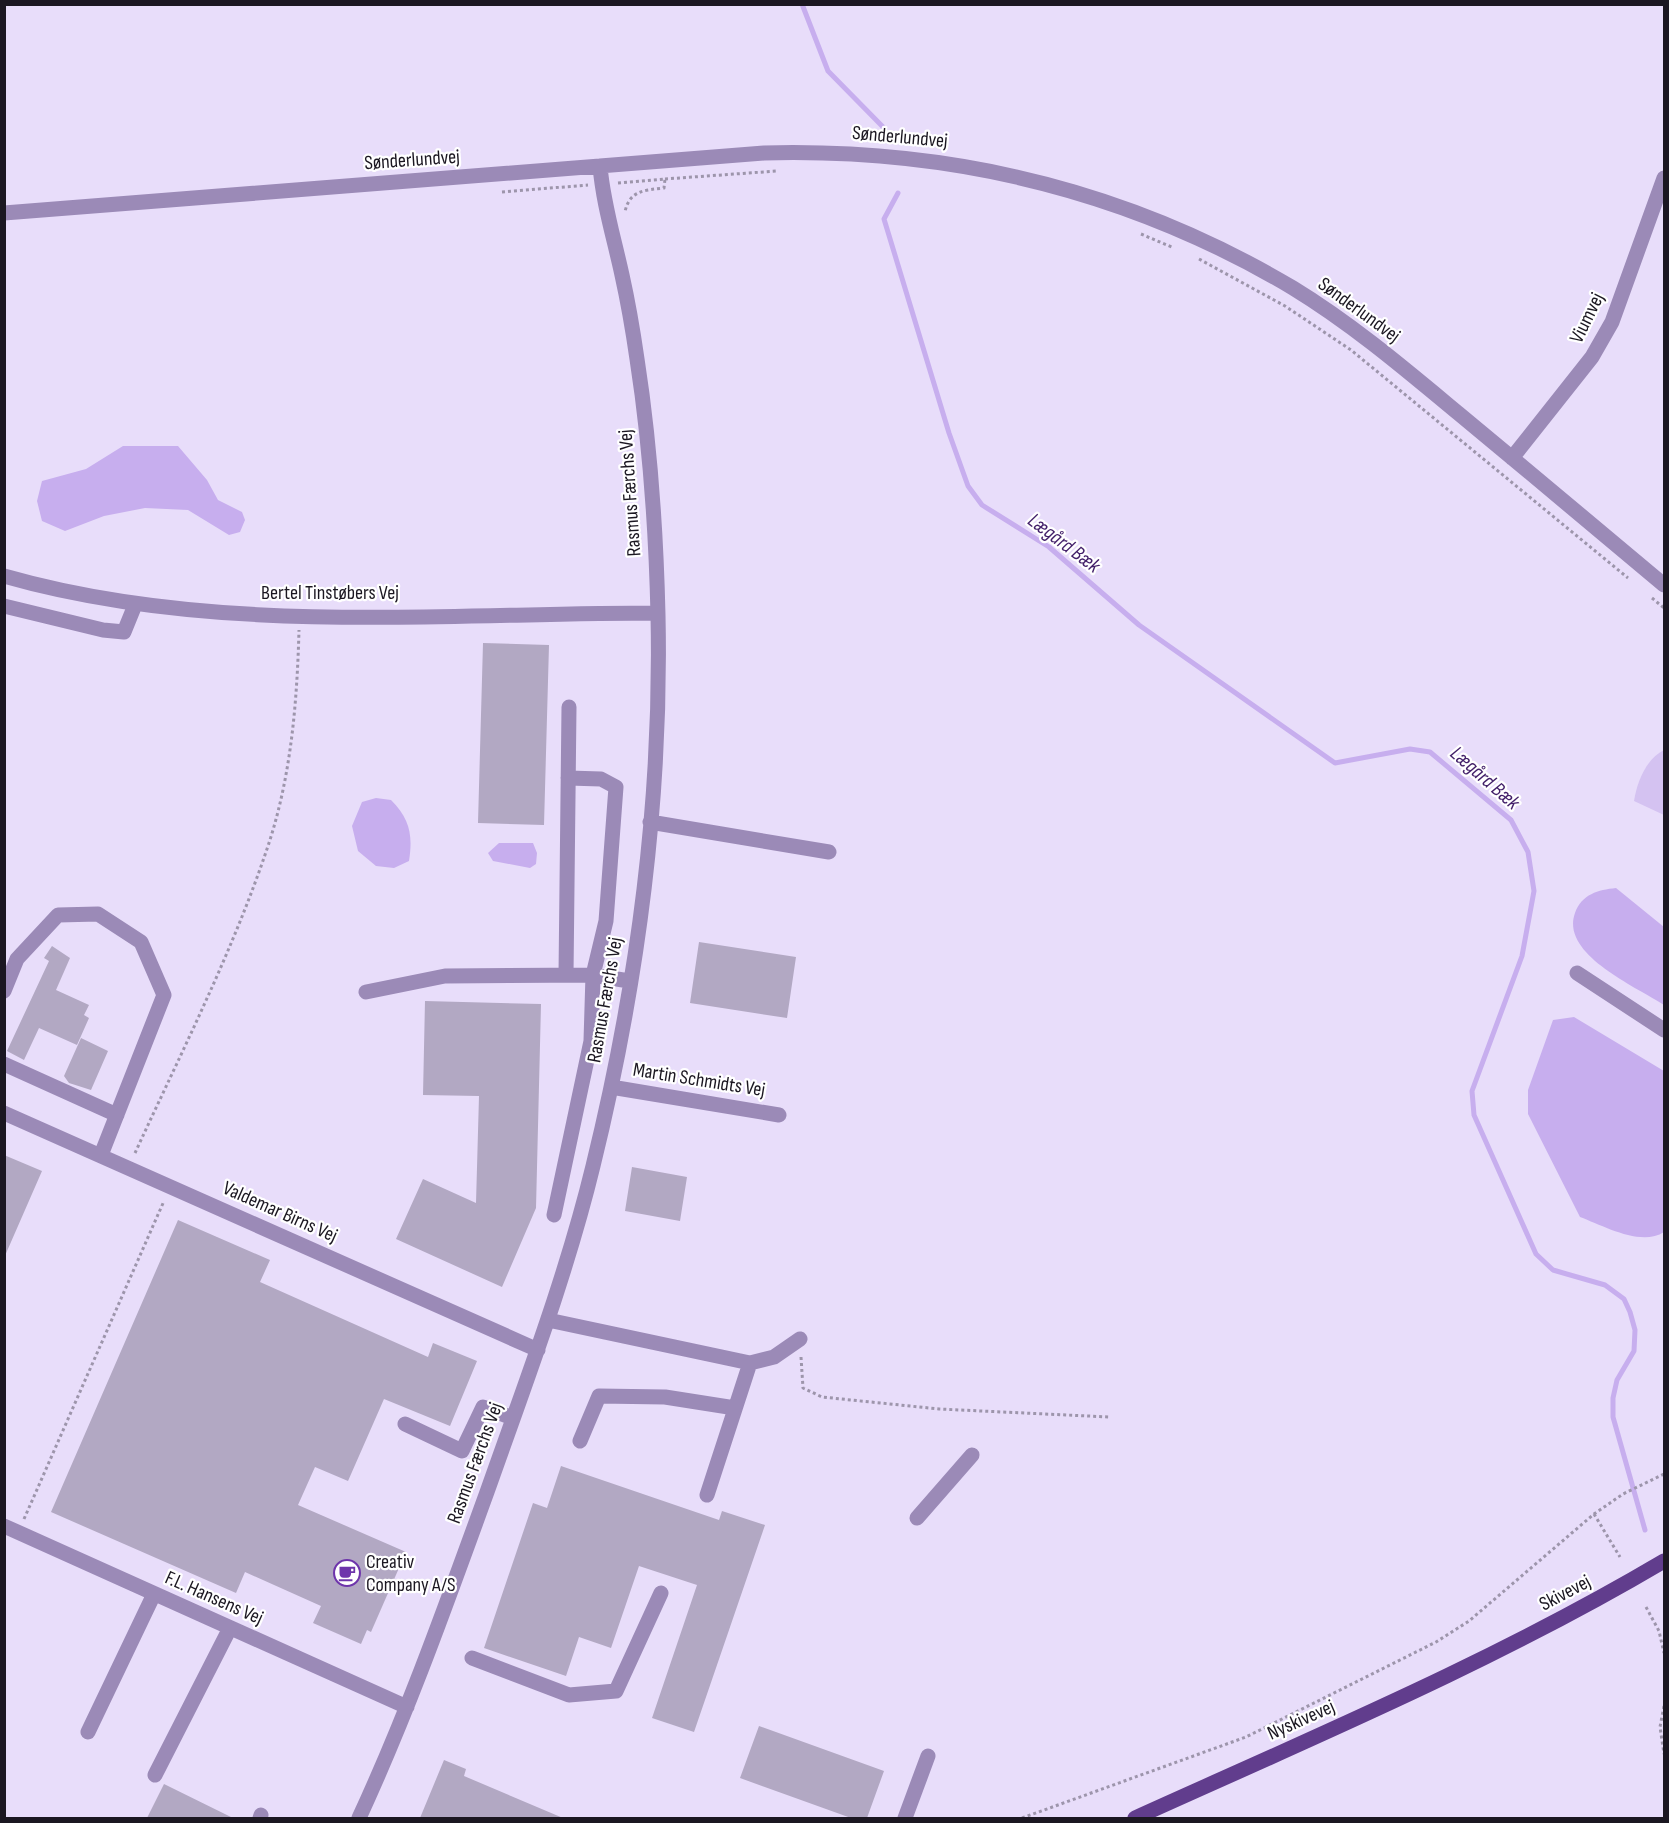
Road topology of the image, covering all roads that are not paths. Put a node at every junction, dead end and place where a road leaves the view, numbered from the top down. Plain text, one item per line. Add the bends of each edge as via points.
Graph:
1 (600, 166) junction
2 (1665, 178) edge
3 (4, 213) edge
4 (1512, 458) junction
5 (4, 576) edge
6 (1665, 585) edge
7 (135, 605) junction
8 (4, 606) edge
9 (658, 613) junction
10 (569, 707) dead end
11 (568, 778) junction
12 (650, 822) junction
13 (829, 852) dead end
14 (1577, 973) dead end
15 (566, 975) junction
16 (593, 975) junction
17 (629, 981) junction
18 (4, 991) edge
19 (366, 992) dead end
20 (1665, 1030) edge
21 (4, 1064) edge
22 (611, 1087) junction
23 (4, 1113) edge
24 (117, 1115) junction
25 (779, 1115) dead end
26 (101, 1155) junction
27 (554, 1215) dead end
28 (548, 1320) junction
29 (800, 1339) road end
30 (538, 1350) junction
31 (750, 1363) junction
32 (735, 1408) junction
33 (513, 1418) junction
34 (405, 1425) dead end
35 (580, 1441) dead end
36 (972, 1455) dead end
37 (707, 1495) dead end
38 (917, 1518) dead end
39 (11, 1529) edge
40 (1665, 1561) edge
41 (661, 1593) dead end
42 (154, 1594) junction
43 (230, 1628) junction
44 (472, 1658) dead end
45 (1484, 1660) joint
46 (407, 1707) junction
47 (88, 1732) dead end
48 (927, 1756) dead end
49 (155, 1775) dead end
50 (359, 1818) edge
51 (905, 1818) edge
52 (1134, 1818) edge

1 - 3 street, Sønderlundvej
1 - 4 street, Sønderlundvej via 764,153 875,154 1037,180 1104,200 1196,238 1293,289 1371,342
1 - 9 street, Rasmus Færchs Vej via 647,433
2 - 4 street, Viumvej via 1607,331 1592,357
4 - 6 street, Sønderlundvej
5 - 7 street, Bertel Tinstøbers Vej
7 - 8 street via 124,632
7 - 9 street, Bertel Tinstøbers Vej via 300,616
9 - 12 street, Rasmus Færchs Vej
10 - 11 street
11 - 15 street
11 - 16 street via 601,779 616,786 606,921
12 - 13 street
12 - 17 street, Rasmus Færchs Vej
14 - 20 street
15 - 16 street
15 - 19 street via 445,976
16 - 17 street
16 - 27 street via 591,1041
17 - 22 street, Rasmus Færchs Vej
18 - 24 street via 16,959 58,915 98,914 141,942 164,995
21 - 24 street
22 - 25 street, Martin Schmidts Vej
22 - 28 street, Rasmus Færchs Vej via 593,1168
23 - 26 street, Valdemar Birns Vej
24 - 26 street
26 - 30 street, Valdemar Birns Vej
28 - 30 street, Rasmus Færchs Vej
28 - 31 street
29 - 31 street via 774,1357
30 - 33 street, Rasmus Færchs Vej
31 - 32 street
32 - 35 street via 665,1397 599,1396
32 - 37 street
33 - 34 street via 483,1407 462,1451
33 - 46 street, Rasmus Færchs Vej
36 - 38 street
39 - 42 street, F.L. Hansens Vej
40 - 45 main road, Skivevej
41 - 44 street via 616,1691 569,1695
42 - 43 street, F.L. Hansens Vej
42 - 47 street
43 - 46 street, F.L. Hansens Vej
43 - 49 street
45 - 52 main road, Nyskivevej
46 - 50 street, Rasmus Færchs Vej
48 - 51 street

